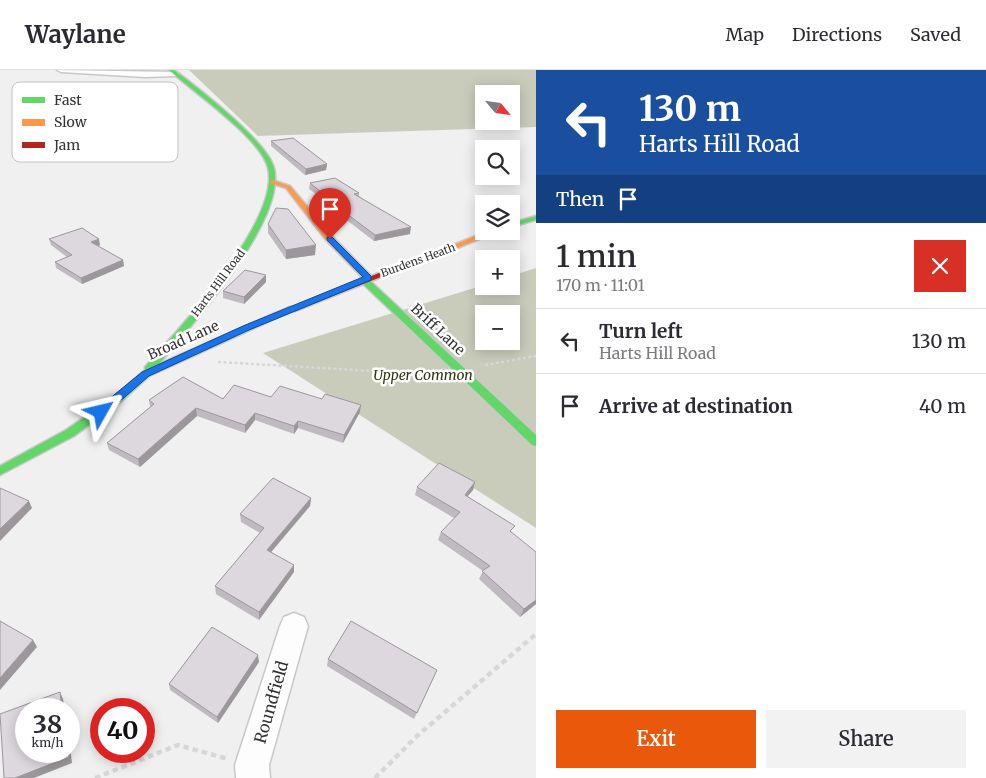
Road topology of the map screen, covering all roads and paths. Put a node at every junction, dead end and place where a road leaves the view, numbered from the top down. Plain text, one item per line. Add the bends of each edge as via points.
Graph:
1 (61, 70) edge
2 (174, 72) edge
3 (272, 182) junction
4 (536, 218) edge
5 (520, 222) edge
6 (475, 238) edge
7 (366, 279) junction
8 (536, 356) edge
9 (213, 362) dead end
10 (458, 368) junction
11 (145, 374) junction
12 (536, 442) edge
13 (0, 471) edge
14 (294, 626) dead end
15 (536, 634) edge
16 (253, 772) edge
17 (95, 778) edge
18 (375, 778) edge

1 - 2 street via 144,76
2 - 3 street via 193,85 259,150 271,168
3 - 7 street via 288,187
3 - 11 street, Harts Hill Road via 262,216 242,254
4 - 5 street
6 - 7 street, Burdens Heath
7 - 10 street, Briff Lane
7 - 11 street, Broad Lane
8 - 10 path
9 - 10 path via 420,373
10 - 12 street, Briff Lane
11 - 13 street, Broad Lane via 85,422
14 - 16 street, Roundfield
15 - 18 path via 417,736
16 - 17 path via 178,745

